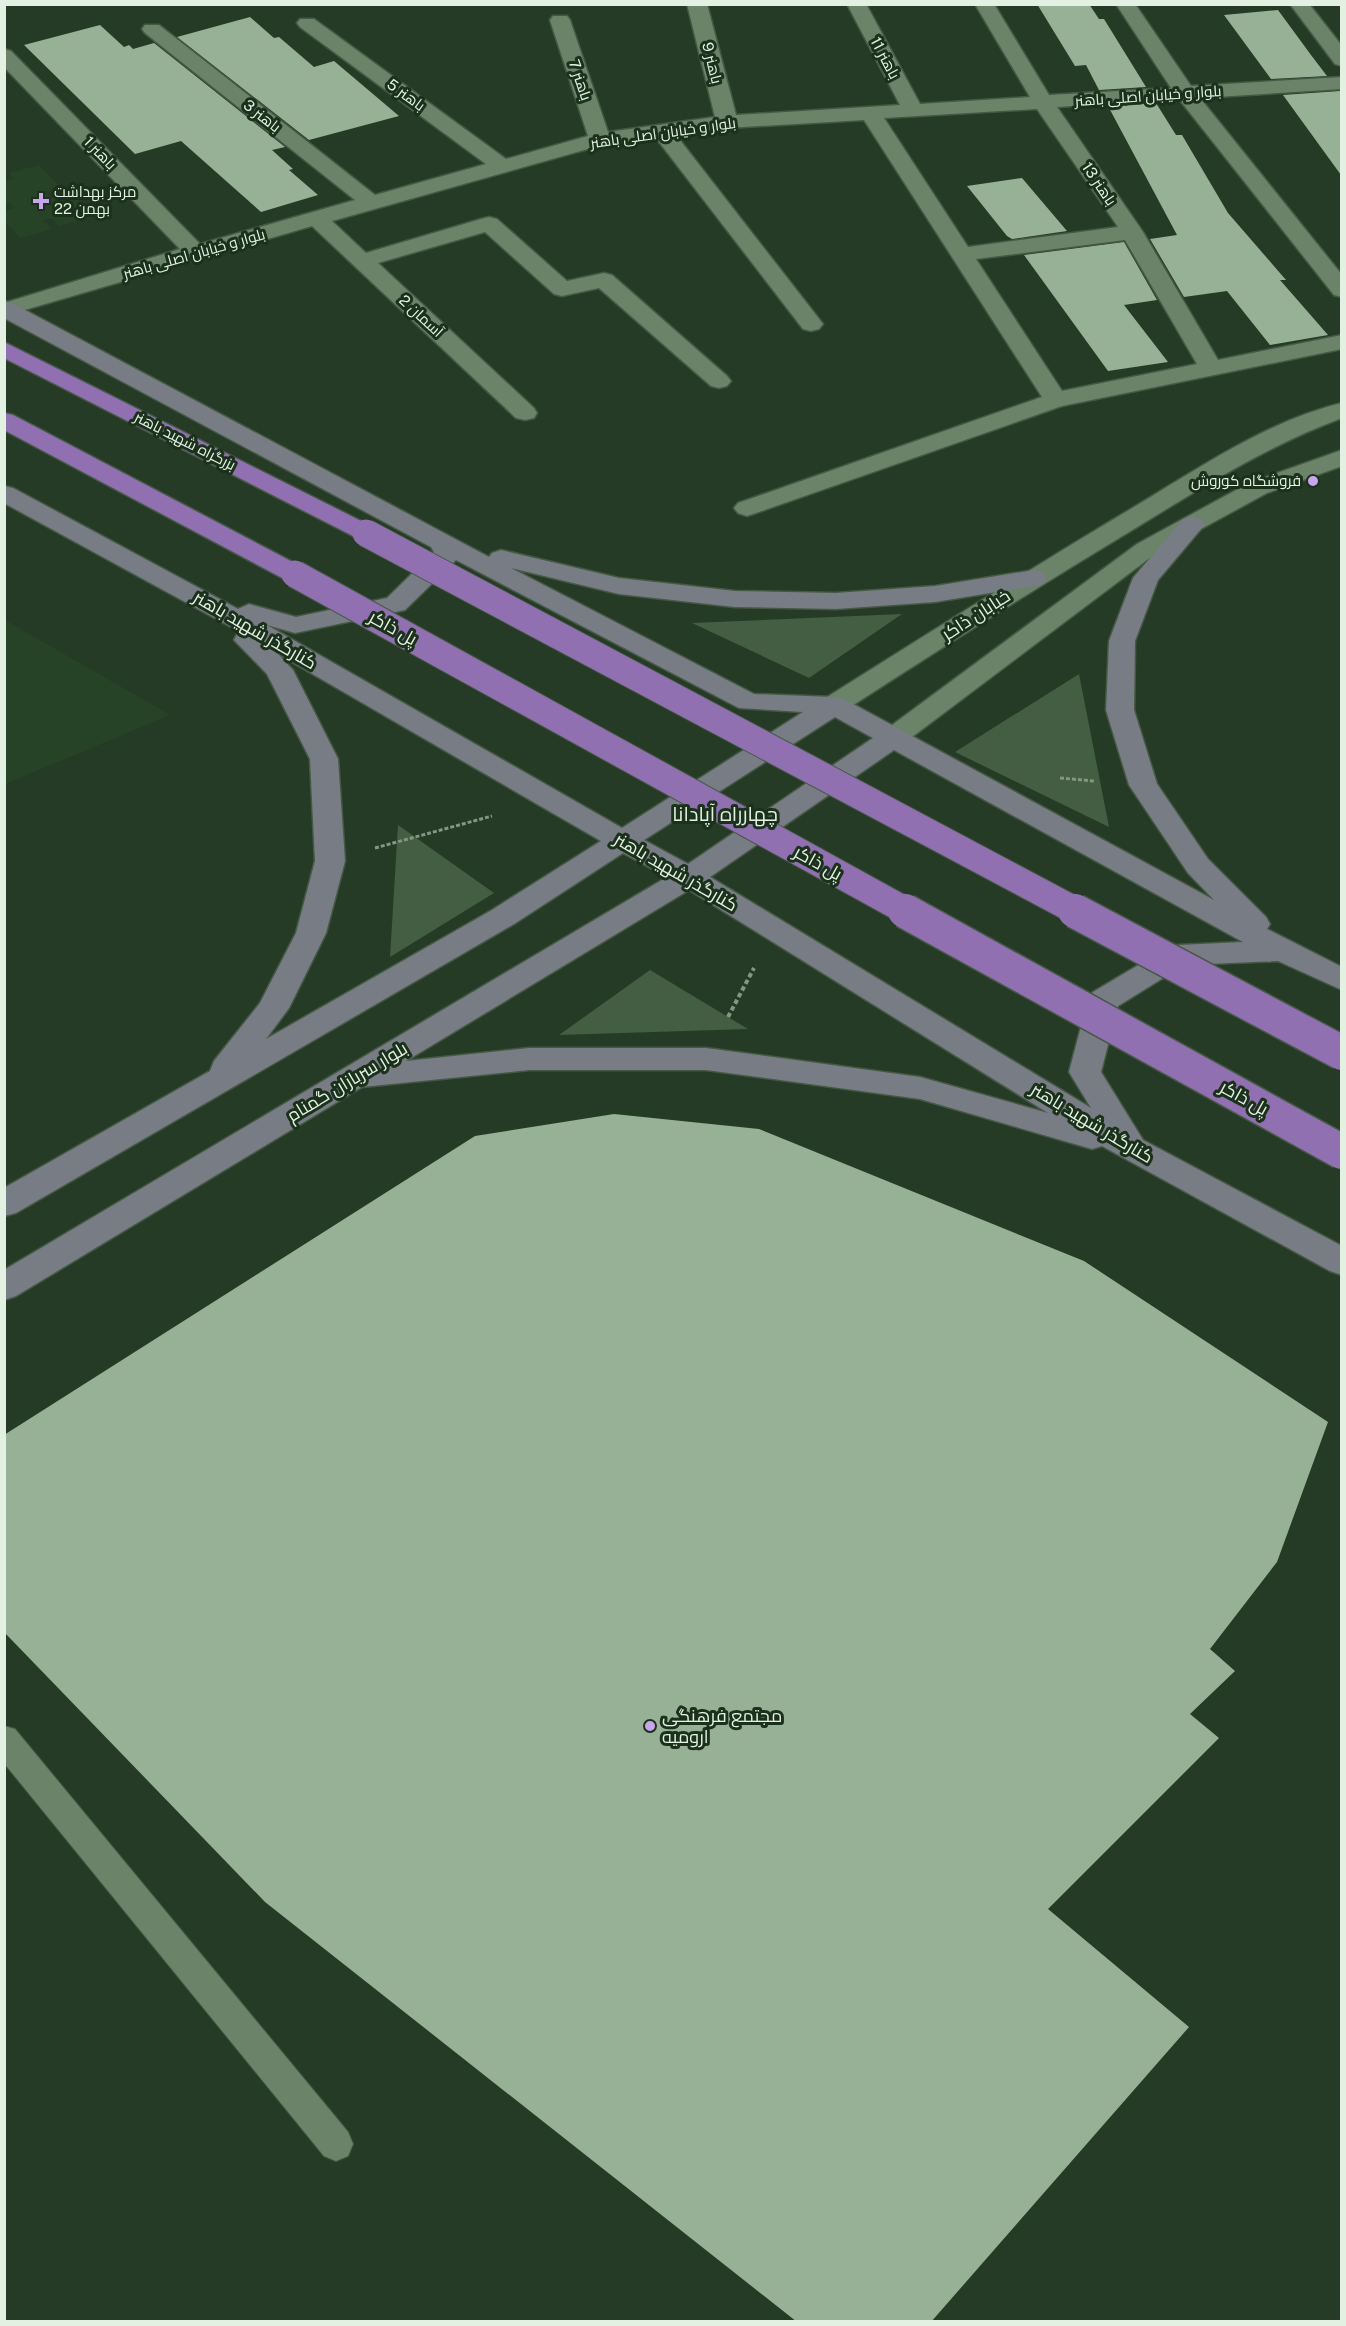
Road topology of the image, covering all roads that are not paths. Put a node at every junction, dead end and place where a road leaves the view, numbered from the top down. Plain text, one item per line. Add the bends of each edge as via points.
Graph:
1 (697, 4) edge
2 (856, 4) edge
3 (984, 4) edge
4 (1125, 4) edge
5 (1299, 4) edge
6 (560, 20) dead end
7 (307, 23) dead end
8 (152, 29) dead end
9 (4, 54) edge
10 (1341, 60) edge
11 (1341, 83) edge
12 (1185, 93) junction
13 (1043, 102) junction
14 (914, 111) junction
15 (870, 113) junction
16 (727, 122) junction
17 (661, 130) junction
18 (600, 139) junction
19 (504, 167) junction
20 (372, 203) junction
21 (317, 219) junction
22 (1132, 232) junction
23 (1341, 249) edge
24 (195, 252) junction
25 (963, 254) junction
26 (1311, 254) junction
27 (362, 261) junction
28 (1341, 290) edge
29 (6, 309) edge
30 (811, 324) dead end
31 (1341, 342) edge
32 (4, 349) edge
33 (1210, 367) junction
34 (719, 381) dead end
35 (1056, 400) junction
36 (1341, 410) edge
37 (525, 413) dead end
38 (4, 420) edge
39 (1341, 457) edge
40 (4, 493) edge
41 (747, 508) dead end
42 (1192, 524) junction
43 (414, 528) junction
44 (1034, 578) junction
45 (204, 600) junction
46 (834, 705) junction
47 (894, 737) junction
48 (621, 840) junction
49 (689, 877) junction
50 (1282, 950) junction
51 (1341, 980) edge
52 (1341, 1053) edge
53 (352, 1079) junction
54 (214, 1083) junction
55 (1132, 1149) junction
56 (1341, 1152) edge
57 (4, 1204) edge
58 (1341, 1262) edge
59 (4, 1287) edge
60 (4, 1739) edge
61 (336, 2144) dead end

1 - 16 street, باهنر 9
2 - 14 street, باهنر 11
3 - 13 street, باهنر 13
4 - 12 street
5 - 10 street
6 - 18 street, باهنر 7
7 - 19 street, باهنر 5
8 - 20 street, باهنر 3
9 - 24 street, باهنر 1
11 - 12 street, بلوار و خیابان اصلی باهنر
12 - 13 street, بلوار و خیابان اصلی باهنر
12 - 26 street
13 - 14 street, بلوار و خیابان اصلی باهنر
13 - 22 street, باهنر 13
14 - 15 street, بلوار و خیابان اصلی باهنر
15 - 16 street, بلوار و خیابان اصلی باهنر
15 - 25 street
16 - 17 street, بلوار و خیابان اصلی باهنر
17 - 18 street, بلوار و خیابان اصلی باهنر
17 - 30 street
18 - 19 street, بلوار و خیابان اصلی باهنر
19 - 20 street, بلوار و خیابان اصلی باهنر
20 - 21 street, بلوار و خیابان اصلی باهنر
21 - 24 street, بلوار و خیابان اصلی باهنر
21 - 27 street, آسمان 2
22 - 25 street
22 - 33 street, باهنر 13
23 - 26 street
24 - 29 street, بلوار و خیابان اصلی باهنر
25 - 35 street
26 - 28 street
27 - 34 street via 489,224 562,290 604,280
27 - 37 street, آسمان 2
29 - 43 main road
31 - 33 street
32 - 52 highway, بزرگراه شهید باهنر, bridge via 366,533
33 - 35 street
35 - 41 street
36 - 44 street, خیابان ذاکر via 1299,424
38 - 56 highway, پل ذاکر, bridge via 295,574
39 - 42 street via 1258,489
40 - 45 main road, کنارگذر شهید باهنر
42 - 47 street via 1146,549
42 - 50 main road via 1146,578 1122,641 1120,710 1143,785 1198,866
43 - 44 main road via 511,562 619,586 735,599 836,601 913,596
43 - 45 main road via 450,551 396,604 295,625
43 - 46 main road via 748,702
44 - 46 street, خیابان ذاکر
45 - 48 main road, کنارگذر شهید باهنر
45 - 54 main road via 279,670 324,759 330,861 311,933 273,1008
46 - 47 main road
46 - 48 main road, خیابان ذاکر
47 - 49 main road
47 - 50 main road
48 - 49 main road, کنارگذر شهید باهنر
48 - 54 main road via 503,917
49 - 53 main road, بلوار سربازان گمنام
49 - 55 main road, کنارگذر شهید باهنر
50 - 51 main road
50 - 55 main road via 1178,955 1104,1000 1084,1072
53 - 55 main road via 529,1059 706,1059 920,1088
53 - 59 main road, بلوار سربازان گمنام
54 - 57 main road
55 - 58 main road, کنارگذر شهید باهنر
60 - 61 lane

